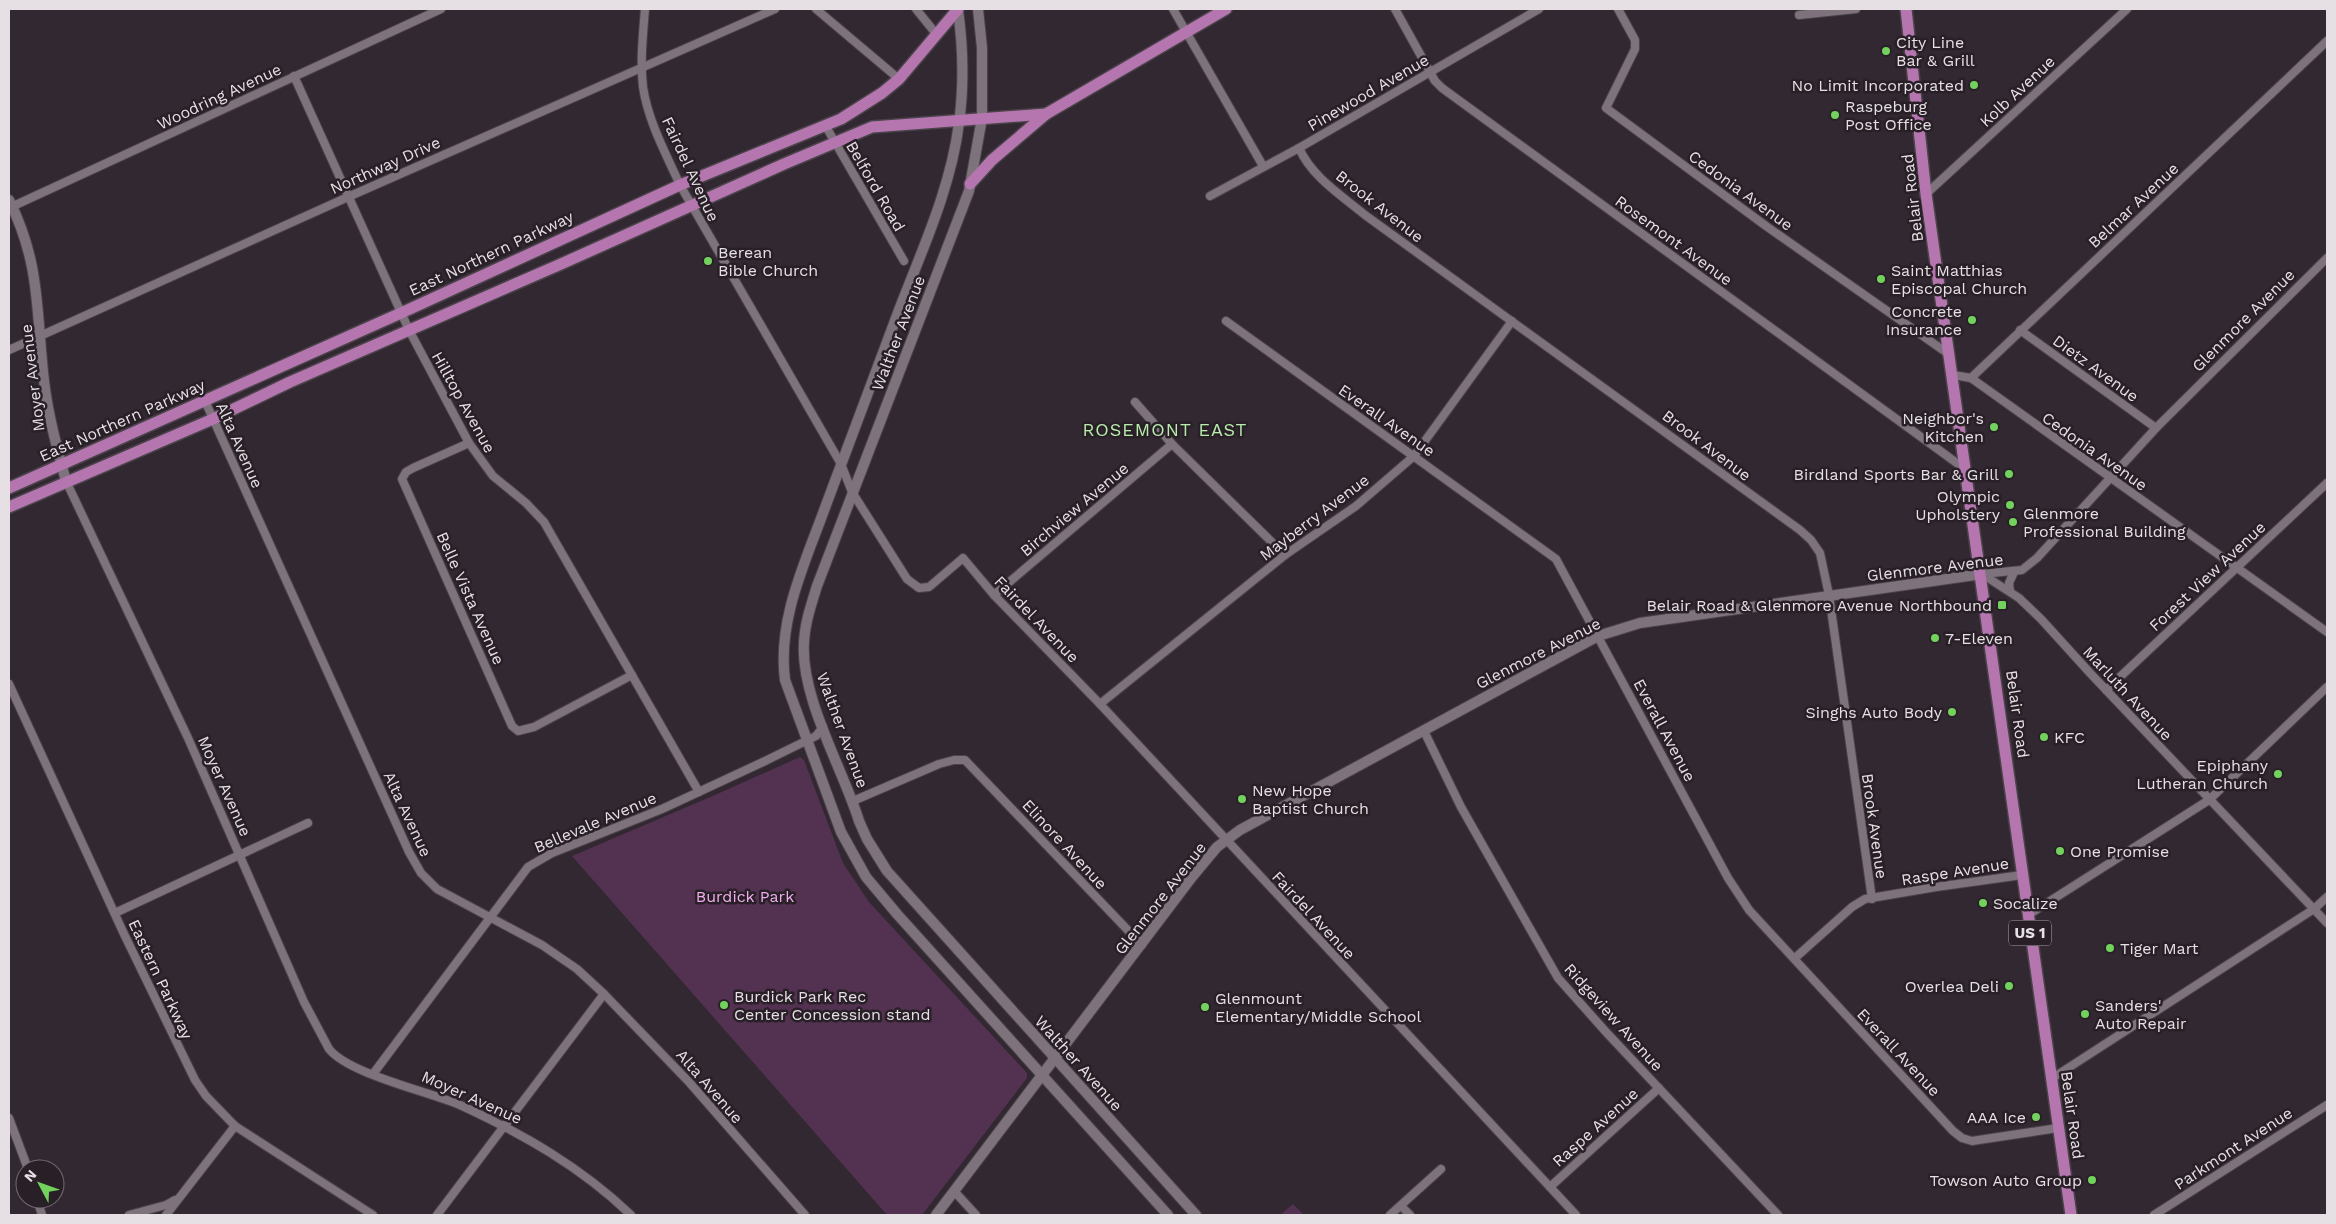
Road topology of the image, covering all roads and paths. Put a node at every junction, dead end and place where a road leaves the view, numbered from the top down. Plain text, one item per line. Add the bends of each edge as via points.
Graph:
1 (441, 9) edge
2 (645, 9) edge
3 (775, 9) edge
4 (816, 9) edge
5 (916, 9) edge
6 (958, 9) edge
7 (978, 9) edge
8 (1173, 9) edge
9 (1226, 9) edge
10 (1395, 9) edge
11 (1539, 9) edge
12 (1618, 9) edge
13 (1856, 9) edge
14 (1906, 9) edge
15 (2127, 9) edge
16 (1799, 15) dead end
17 (1186, 31) junction
18 (937, 34) junction
19 (2327, 42) edge
20 (642, 66) junction
21 (1431, 72) junction
22 (294, 76) junction
23 (899, 79) junction
24 (1046, 114) junction
25 (982, 118) junction
26 (960, 121) junction
27 (825, 125) junction
28 (835, 142) junction
29 (1299, 148) junction
30 (1263, 166) junction
31 (970, 184) junction
32 (680, 185) junction
33 (1926, 194) junction
34 (348, 196) junction
35 (1210, 196) dead end
36 (10, 205) edge
37 (690, 206) junction
38 (534, 252) junction
39 (2327, 258) edge
40 (904, 261) dead end
41 (542, 272) junction
42 (401, 313) junction
43 (1226, 321) dead end
44 (1512, 321) junction
45 (409, 330) junction
46 (2020, 330) junction
47 (41, 336) junction
48 (9, 350) edge
49 (1950, 355) junction
50 (1953, 375) junction
51 (1971, 378) junction
52 (205, 401) junction
53 (1135, 402) dead end
54 (213, 419) junction
55 (2156, 428) junction
56 (469, 443) junction
57 (1172, 444) junction
58 (1414, 456) junction
59 (62, 464) junction
60 (841, 464) junction
61 (1965, 468) junction
62 (2110, 478) junction
63 (66, 481) junction
64 (2327, 483) edge
65 (9, 488) edge
66 (852, 492) junction
67 (9, 506) edge
68 (1285, 556) junction
69 (2238, 567) junction
70 (2014, 572) junction
71 (1982, 574) junction
72 (2010, 591) junction
73 (994, 595) junction
74 (1829, 595) junction
75 (2327, 632) edge
76 (1598, 636) junction
77 (632, 675) junction
78 (9, 684) edge
79 (2327, 686) edge
80 (2106, 690) junction
81 (1100, 704) junction
82 (823, 727) junction
83 (1424, 732) junction
84 (807, 740) junction
85 (699, 792) junction
86 (2209, 800) junction
87 (853, 801) junction
88 (308, 824) dead end
89 (1225, 840) junction
90 (239, 856) junction
91 (2022, 875) junction
92 (2327, 897) edge
93 (1872, 899) junction
94 (2314, 909) junction
95 (115, 913) junction
96 (2028, 915) junction
97 (490, 916) junction
98 (2327, 923) edge
99 (1142, 945) junction
100 (1795, 958) junction
101 (604, 994) junction
102 (1055, 1058) junction
103 (373, 1074) junction
104 (1042, 1075) junction
105 (2051, 1079) junction
106 (1658, 1088) junction
107 (2327, 1105) edge
108 (9, 1118) edge
109 (235, 1126) junction
110 (504, 1126) junction
111 (2058, 1128) junction
112 (24, 1159) edge
113 (1441, 1169) dead end
114 (1550, 1187) junction
115 (183, 1191) junction
116 (954, 1191) junction
117 (1401, 1206) junction
118 (130, 1215) edge
119 (166, 1215) edge
120 (373, 1215) edge
121 (437, 1215) edge
122 (631, 1215) edge
123 (805, 1215) edge
124 (936, 1215) edge
125 (976, 1215) edge
126 (1168, 1215) edge
127 (1196, 1215) edge
128 (1390, 1215) edge
129 (1410, 1215) edge
130 (1576, 1215) edge
131 (1778, 1215) edge
132 (2071, 1215) edge
133 (2154, 1215) edge

1 - 22 street, Woodring Avenue
2 - 20 street, Fairdel Avenue
3 - 20 street, Northway Drive
4 - 23 street
5 - 18 street
6 - 18 main road, East Northern Parkway
6 - 26 main road, Walther Avenue via 962,45
7 - 25 main road, Walther Avenue via 982,48
8 - 17 street
9 - 17 main road
10 - 21 street, Rosemont Avenue
11 - 21 street, Pinewood Avenue
12 - 49 street, Cedonia Avenue via 1635,40 1634,49 1606,108 1766,226
13 - 16 street
14 - 33 main road, Belair Road / US 1
15 - 33 street, Kolb Avenue
17 - 24 main road
17 - 30 street
18 - 23 main road, East Northern Parkway
19 - 46 street, Belmar Avenue
20 - 32 street, Fairdel Avenue via 652,120
20 - 34 street, Northway Drive
21 - 29 street, Pinewood Avenue
21 - 61 street, Rosemont Avenue via 1442,88
22 - 34 street, Hilltop Avenue
22 - 36 street, Woodring Avenue
23 - 27 main road, East Northern Parkway via 862,106
24 - 25 main road, East Northern Parkway
24 - 31 main road via 992,160
25 - 26 main road, East Northern Parkway
25 - 31 main road, Walther Avenue
26 - 28 main road, East Northern Parkway via 872,127
26 - 60 main road, Walther Avenue via 938,205
27 - 28 street, Belford Road
27 - 32 main road, East Northern Parkway
28 - 37 main road, East Northern Parkway
28 - 40 street, Belford Road
29 - 30 street, Pinewood Avenue
29 - 44 street, Brook Avenue via 1307,163 1350,203
30 - 35 street, Pinewood Avenue
31 - 66 main road, Walther Avenue
32 - 37 street, Fairdel Avenue
32 - 38 main road, East Northern Parkway
33 - 49 main road, Belair Road / US 1
34 - 42 street, Hilltop Avenue
34 - 47 street, Northway Drive
36 - 47 main road, Moyer Avenue via 26,239 33,267
37 - 41 main road, East Northern Parkway
37 - 60 street, Fairdel Avenue
38 - 41 main road
38 - 42 main road, East Northern Parkway
39 - 55 street, Glenmore Avenue
41 - 45 main road, East Northern Parkway
42 - 45 street, Hilltop Avenue
42 - 52 main road, East Northern Parkway
43 - 58 street, Everall Avenue
44 - 58 street, Mayberry Avenue
44 - 74 street, Brook Avenue via 1811,540 1820,553
45 - 54 main road, East Northern Parkway
45 - 56 street, Hilltop Avenue
46 - 51 street, Belmar Avenue
46 - 55 street, Dietz Avenue
47 - 48 street, Northway Drive
47 - 59 main road, Moyer Avenue via 45,391
49 - 50 main road, Belair Road / US 1
50 - 51 street
50 - 61 main road, Belair Road / US 1
51 - 62 street, Cedonia Avenue
52 - 54 street, Alta Avenue
52 - 59 main road, East Northern Parkway
53 - 57 street
54 - 63 main road, East Northern Parkway
54 - 97 street, Alta Avenue via 415,864 437,890
55 - 62 street, Glenmore Avenue
56 - 77 street, Hilltop Avenue via 493,476 544,522
56 - 77 street, Belle Vista Avenue via 413,468 404,475 403,484 512,726 526,730
57 - 68 street
57 - 73 street, Birchview Avenue
58 - 68 street, Mayberry Avenue via 1356,506
58 - 76 street, Everall Avenue via 1556,559
59 - 63 main road, Moyer Avenue
59 - 65 main road, East Northern Parkway
60 - 66 street, Fairdel Avenue
60 - 84 main road, Walther Avenue via 791,605 783,646 786,680
61 - 71 main road, Belair Road / US 1
62 - 69 street, Cedonia Avenue
62 - 70 street, Glenmore Avenue via 2047,548 2028,566
63 - 67 main road, East Northern Parkway
63 - 90 street, Moyer Avenue via 188,738
64 - 69 street, Forest View Avenue
66 - 73 street, Fairdel Avenue via 907,579 919,588 929,587 962,558
66 - 82 main road, Walther Avenue via 817,586 806,627 805,664 810,691
68 - 81 street, Mayberry Avenue
69 - 75 street, Cedonia Avenue
69 - 80 street, Forest View Avenue
70 - 71 street, Glenmore Avenue
70 - 72 street via 2009,583
71 - 72 street, Marluth Avenue
71 - 74 main road, Glenmore Avenue
71 - 91 main road, Belair Road / US 1
72 - 80 street, Marluth Avenue via 2041,619
73 - 81 street, Fairdel Avenue
74 - 76 main road, Glenmore Avenue via 1640,623
74 - 93 street, Brook Avenue
76 - 83 main road, Glenmore Avenue via 1447,716
76 - 100 street, Everall Avenue via 1738,895 1765,930
77 - 85 street, Hilltop Avenue
78 - 95 street, Eastern Parkway
79 - 86 street
80 - 86 street, Marluth Avenue
81 - 89 street, Fairdel Avenue
82 - 84 street, Bellevale Avenue via 816,736
82 - 87 main road, Walther Avenue
83 - 89 main road, Glenmore Avenue
83 - 106 street, Ridgeview Avenue via 1461,807 1558,978
84 - 85 street, Bellevale Avenue
84 - 104 main road, Walther Avenue via 841,832 866,877
85 - 97 street, Bellevale Avenue via 543,857 528,867
86 - 94 street, Marluth Avenue
86 - 96 street
87 - 99 street, Elinore Avenue via 939,764 962,759
87 - 102 main road, Walther Avenue via 867,839 897,883
88 - 90 street
89 - 99 main road, Glenmore Avenue via 1192,877
89 - 114 street, Fairdel Avenue
90 - 95 street
90 - 103 street, Moyer Avenue via 326,1045 343,1062
91 - 93 street, Raspe Avenue
91 - 96 main road, Belair Road / US 1
92 - 94 street
93 - 100 street, Raspe Avenue via 1865,899 1852,907
94 - 98 street, Marluth Avenue
94 - 105 street
95 - 109 street, Eastern Parkway via 185,1063 206,1096
96 - 105 main road, Belair Road / US 1
97 - 101 street, Alta Avenue via 577,969
97 - 103 street, Bellevale Avenue
99 - 102 main road, Glenmore Avenue
100 - 111 street, Everall Avenue via 1962,1138 1979,1141
101 - 110 street
101 - 123 street, Alta Avenue via 683,1076
102 - 104 main road, Glenmore Avenue
102 - 127 main road, Walther Avenue
103 - 110 street, Moyer Avenue via 458,1105
104 - 116 main road, Glenmore Avenue
104 - 126 main road, Walther Avenue
105 - 111 main road, Belair Road / US 1
106 - 114 street, Raspe Avenue
106 - 131 street, Ridgeview Avenue
107 - 133 street, Parkmont Avenue
108 - 112 street
109 - 115 street
109 - 120 street, Eastern Parkway
110 - 121 street
110 - 122 street, Moyer Avenue via 558,1156
111 - 132 main road, Belair Road / US 1
113 - 117 street
114 - 130 street, Fairdel Avenue
115 - 118 street via 166,1205
115 - 119 street
116 - 124 main road, Glenmore Avenue
116 - 125 street
117 - 128 street
117 - 129 street

